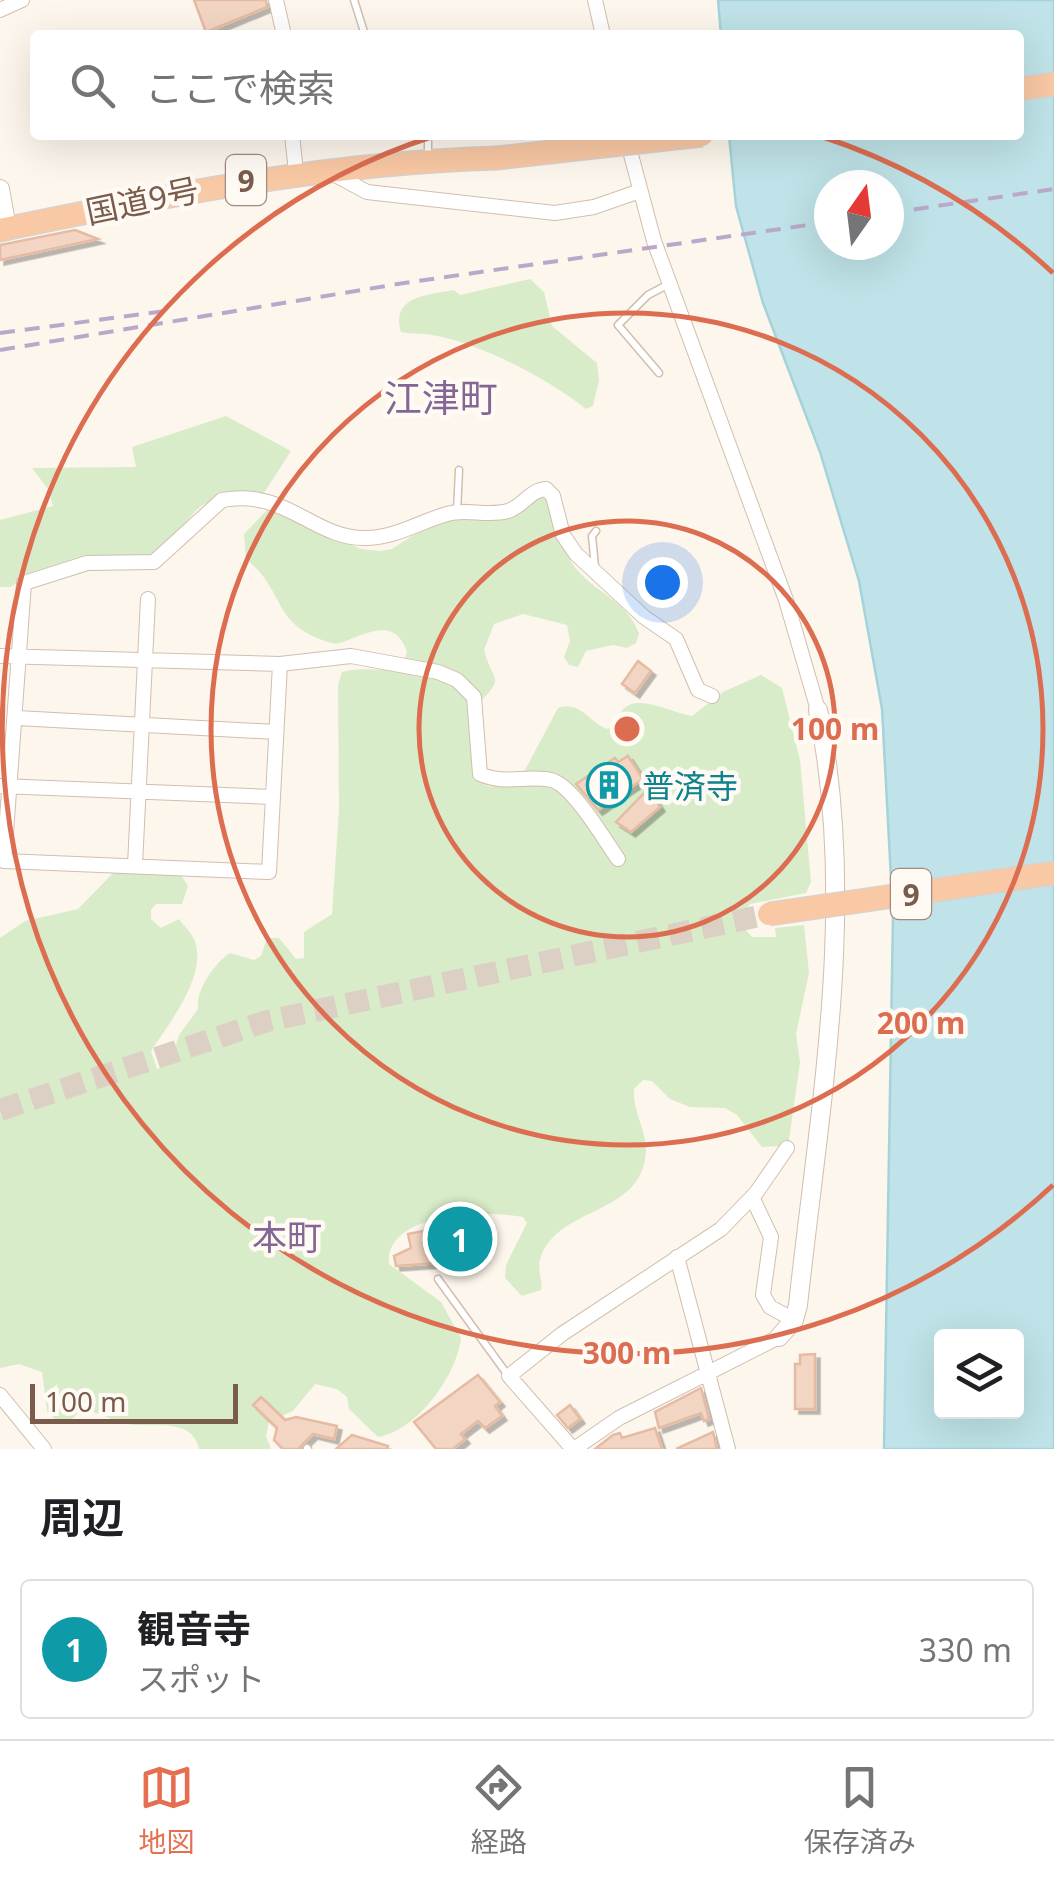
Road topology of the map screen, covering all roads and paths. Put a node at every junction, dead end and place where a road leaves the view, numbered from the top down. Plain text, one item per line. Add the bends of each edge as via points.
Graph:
1 (22, 0) edge
2 (276, 0) edge
3 (354, 0) edge
4 (595, 0) edge
5 (0, 10) edge
6 (283, 30) edge
7 (363, 30) edge
8 (602, 30) edge
9 (1054, 84) edge
10 (1024, 88) edge
11 (293, 140) edge
12 (428, 140) edge
13 (627, 140) edge
14 (657, 140) edge
15 (428, 160) junction
16 (324, 170) junction
17 (296, 172) junction
18 (0, 189) edge
19 (640, 191) junction
20 (4, 229) edge
21 (670, 284) junction
22 (659, 374) dead end
23 (459, 470) dead end
24 (457, 512) junction
25 (596, 531) dead end
26 (594, 573) junction
27 (148, 599) dead end
28 (0, 656) edge
29 (18, 657) junction
30 (144, 660) junction
31 (280, 664) junction
32 (712, 696) dead end
33 (818, 710) joint
34 (17, 718) junction
35 (142, 724) junction
36 (276, 732) junction
37 (4, 786) edge
38 (138, 792) junction
39 (272, 796) junction
40 (618, 859) dead end
41 (135, 865) junction
42 (1054, 872) edge
43 (841, 901) junction
44 (769, 914) tunnel mouth
45 (788, 1148) dead end
46 (752, 1197) junction
47 (678, 1257) junction
48 (438, 1278) dead end
49 (794, 1320) junction
50 (779, 1337) joint
51 (708, 1372) junction
52 (508, 1376) junction
53 (0, 1394) edge
54 (44, 1449) edge
55 (574, 1449) edge
56 (728, 1449) edge

1 - 5 street
2 - 6 street
3 - 7 lane
4 - 8 street
9 - 10 highway
11 - 17 street
12 - 15 lane
13 - 19 street
14 - 15 highway, 国道9号 / 9, bridge
15 - 16 highway, 国道9号 / 9
16 - 17 highway, 国道9号 / 9
16 - 19 street via 367,192 556,213
17 - 20 highway, 国道9号 / 9
18 - 20 street
19 - 21 street
21 - 22 lane via 618,324
21 - 33 street via 786,600
23 - 24 lane
24 - 26 street via 511,510 546,489 554,496 563,535
24 - 29 street via 364,538 271,501 222,500 154,562 87,563 24,583
25 - 26 lane
26 - 32 street via 676,640 698,690
27 - 30 street
28 - 29 street
29 - 30 street
29 - 34 street
30 - 31 street
30 - 35 street
31 - 36 street
31 - 40 street via 351,656 457,680 478,710 480,774 559,783
33 - 43 street
34 - 35 street
34 - 37 street
35 - 36 street
35 - 38 street
36 - 39 street
37 - 38 street
37 - 41 street via 4,860
38 - 39 street
38 - 41 street
39 - 41 street via 269,872
42 - 43 street, bridge
42 - 44 highway, 9, bridge
43 - 49 street
45 - 46 street
46 - 47 street via 721,1230
46 - 49 street via 771,1236 763,1295
47 - 51 street
47 - 52 street
48 - 52 lane
49 - 50 street
50 - 51 street
51 - 55 street
51 - 56 street
52 - 55 street
53 - 54 street

